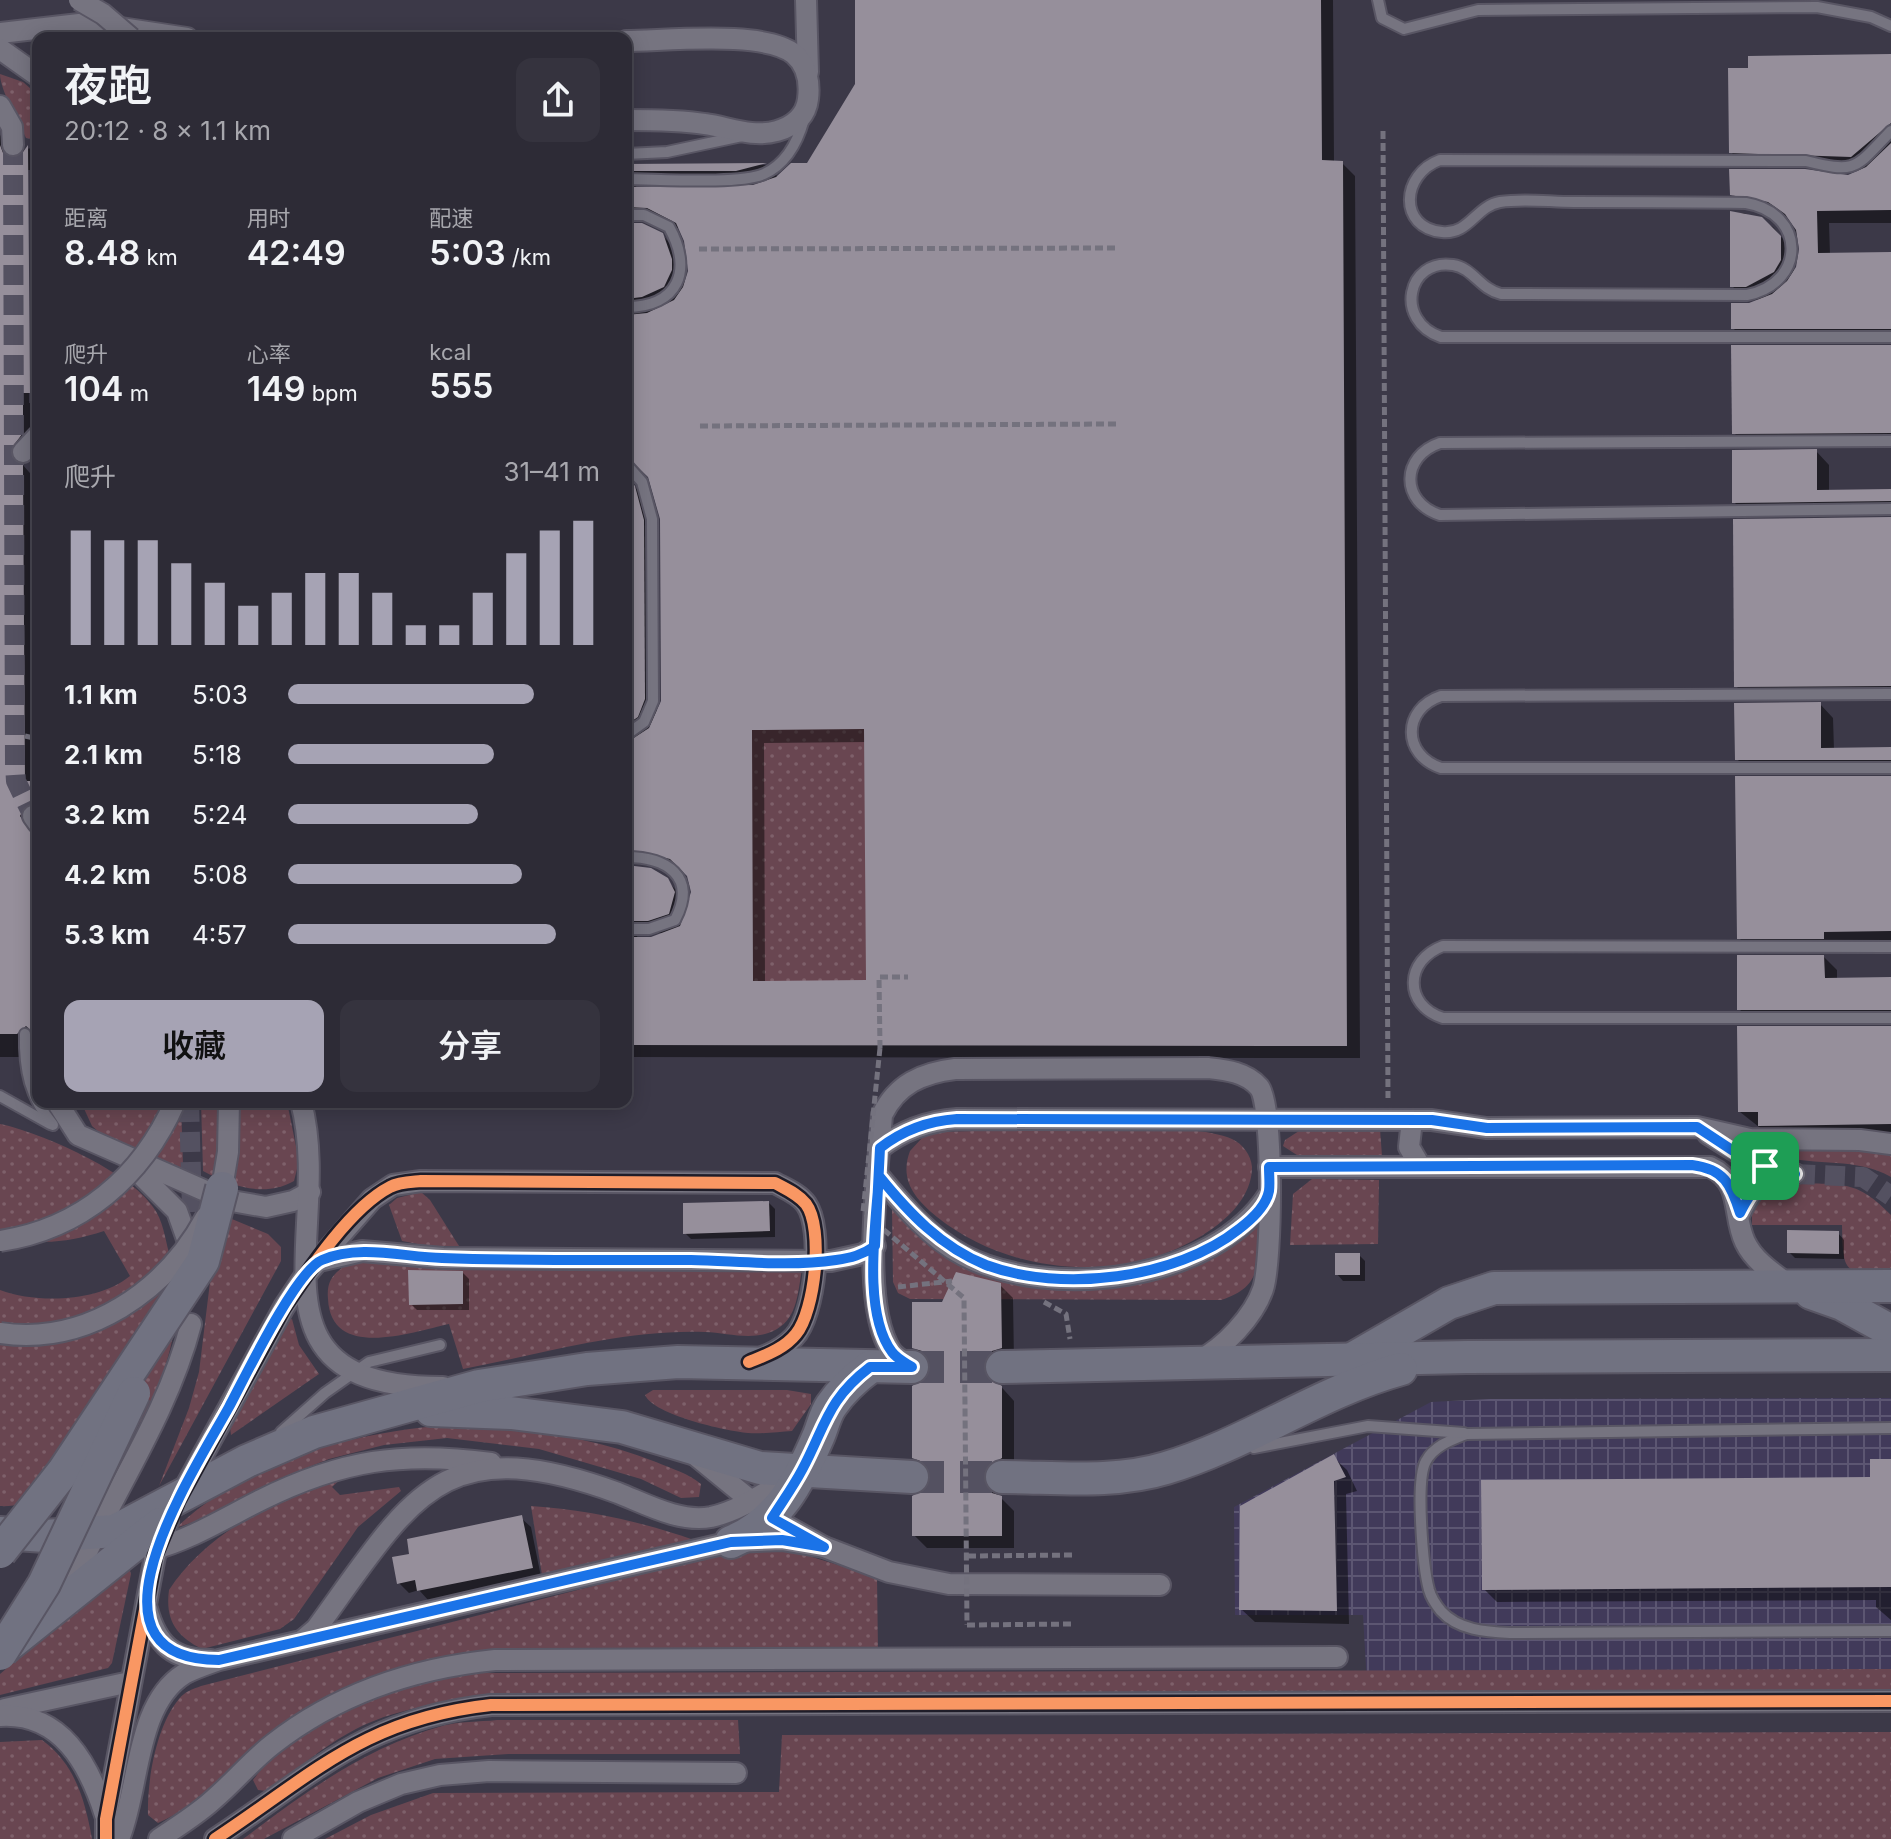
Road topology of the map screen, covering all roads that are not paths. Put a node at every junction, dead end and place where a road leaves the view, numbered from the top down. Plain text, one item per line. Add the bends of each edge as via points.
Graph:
1 (79, 0) edge
2 (806, 0) edge
3 (1378, 0) edge
4 (80, 23) junction
5 (1891, 26) edge
6 (91, 32) edge
7 (124, 32) edge
8 (144, 32) edge
9 (0, 33) edge
10 (632, 41) edge
11 (0, 49) edge
12 (32, 72) edge
13 (808, 74) junction
14 (0, 106) edge
15 (805, 114) junction
16 (632, 120) edge
17 (8, 131) tunnel mouth
18 (1891, 131) edge
19 (756, 133) junction
20 (632, 154) edge
21 (632, 179) edge
22 (632, 215) edge
23 (632, 306) edge
24 (1891, 337) edge
25 (1891, 441) edge
26 (32, 442) edge
27 (23, 452) dead end
28 (632, 471) edge
29 (1891, 509) edge
30 (1891, 694) edge
31 (632, 731) edge
32 (1891, 768) edge
33 (632, 857) edge
34 (632, 929) edge
35 (1891, 947) edge
36 (1891, 1018) edge
37 (25, 1034) dead end
38 (32, 1090) edge
39 (0, 1096) edge
40 (40, 1108) edge
41 (61, 1108) edge
42 (172, 1108) edge
43 (229, 1108) edge
44 (302, 1108) edge
45 (1268, 1119) junction
46 (1412, 1120) junction
47 (53, 1125) junction
48 (1697, 1127) junction
49 (78, 1135) junction
50 (1891, 1144) edge
51 (111, 1148) junction
52 (880, 1148) junction
53 (1420, 1166) junction
54 (1269, 1167) junction
55 (879, 1176) junction
56 (222, 1188) junction
57 (310, 1192) junction
58 (1269, 1194) junction
59 (1740, 1213) junction
60 (0, 1241) edge
61 (875, 1246) junction
62 (194, 1261) dead end
63 (319, 1261) junction
64 (814, 1261) junction
65 (304, 1277) junction
66 (1789, 1285) junction
67 (1891, 1286) edge
68 (176, 1326) junction
69 (1891, 1331) edge
70 (0, 1333) edge
71 (440, 1345) dead end
72 (1891, 1355) edge
73 (1467, 1357) junction
74 (1350, 1360) junction
75 (749, 1362) junction
76 (1187, 1365) junction
77 (870, 1367) junction
78 (912, 1367) joint
79 (1002, 1367) tunnel mouth
80 (351, 1373) junction
81 (479, 1386) junction
82 (382, 1413) junction
83 (622, 1427) junction
84 (1891, 1428) edge
85 (1466, 1434) junction
86 (686, 1447) junction
87 (247, 1461) junction
88 (523, 1467) junction
89 (1167, 1468) junction
90 (801, 1472) junction
91 (129, 1474) junction
92 (912, 1477) tunnel mouth
93 (1002, 1477) tunnel mouth
94 (175, 1508) junction
95 (760, 1510) junction
96 (0, 1532) edge
97 (94, 1534) junction
98 (731, 1542) junction
99 (824, 1547) junction
100 (158, 1548) junction
101 (0, 1552) edge
102 (119, 1557) junction
103 (1160, 1585) dead end
104 (64, 1602) junction
105 (146, 1605) junction
106 (1891, 1631) edge
107 (300, 1642) junction
108 (0, 1652) edge
109 (1337, 1657) dead end
110 (219, 1660) junction
111 (130, 1682) junction
112 (1891, 1701) edge
113 (0, 1713) edge
114 (736, 1773) dead end
115 (106, 1829) edge
116 (119, 1839) edge
117 (159, 1839) edge
118 (215, 1839) edge
119 (293, 1839) edge

1 - 7 street, bridge
2 - 13 street
3 - 5 lane via 1382,18 1404,29 1478,10 1817,7
4 - 6 street
4 - 8 street
4 - 9 street
10 - 13 street via 764,43 796,55
11 - 12 street
13 - 15 street
14 - 17 street
15 - 19 street via 776,131
15 - 21 lane via 795,144 766,173 745,178
16 - 19 street
18 - 24 lane via 1860,162 1839,170 1806,161 1440,160 1419,171 1410,191 1420,222 1440,232 1462,229 1499,202 1746,203 1776,213 1791,240 1786,271 1777,283 1747,295 1501,294 1488,291 1463,268 1441,265 1421,276 1411,296 1421,327 1441,337
19 - 20 lane via 667,152
22 - 23 lane, bridge via 669,227 682,272 667,295
25 - 29 lane via 1440,443 1419,453 1410,485 1420,505 1440,515
26 - 27 street
28 - 31 lane via 642,482 652,519 653,670 650,712
30 - 32 lane via 1441,696 1421,707 1411,731 1421,758 1441,768
33 - 34 lane via 666,865 681,882 682,894 675,920
35 - 36 lane via 1443,946 1423,957 1412,977 1416,999 1443,1018
37 - 38 lane
39 - 47 lane
40 - 47 lane
41 - 49 street
42 - 60 street, bridge via 150,1148 108,1196 47,1230
43 - 56 street
44 - 57 street via 310,1144
45 - 46 street
45 - 52 street via 947,1120 903,1131
45 - 52 street via 1260,1088 1229,1070 955,1069 922,1075 900,1089 882,1115
45 - 54 street
46 - 48 street via 1487,1128
46 - 53 street via 1409,1147
47 - 49 lane
48 - 50 street via 1750,1139
48 - 59 street via 1753,1162 1795,1174 1752,1188
49 - 51 street
51 - 57 street via 240,1204 280,1205
51 - 62 street via 167,1197 183,1222
52 - 55 street
53 - 54 street
53 - 59 street via 1710,1167 1731,1186
54 - 58 street
55 - 58 street via 915,1217 962,1254 1014,1272 1066,1278 1139,1273 1206,1250 1255,1216
55 - 61 street
56 - 68 main road, bridge via 203,1261
56 - 70 street, bridge via 177,1260 114,1312 69,1330
57 - 65 street
58 - 76 street via 1263,1290 1220,1347
59 - 66 street via 1751,1253
61 - 64 street via 851,1258
61 - 78 street via 875,1289 885,1338 893,1354
63 - 64 street via 362,1251 443,1258
63 - 64 street via 372,1199 393,1185 421,1181 775,1183 806,1204 812,1216
63 - 65 street
64 - 75 street via 808,1314 800,1328 775,1352
65 - 80 street via 319,1342
65 - 94 street
66 - 67 main road
66 - 69 main road via 1842,1304
66 - 74 main road via 1494,1288 1449,1303
68 - 91 street via 179,1368
68 - 101 main road, bridge
68 - 108 main road, bridge via 58,1556
71 - 80 lane via 369,1362
72 - 73 main road
73 - 74 main road
73 - 89 main road via 1372,1377
74 - 76 main road
75 - 77 main road
75 - 81 main road via 621,1365
76 - 79 main road
77 - 78 main road
77 - 90 main road via 828,1409
80 - 81 street via 392,1385
80 - 87 lane
81 - 82 main road
81 - 83 main road via 563,1403
82 - 83 main road via 449,1409
82 - 87 main road via 314,1432
83 - 86 main road
84 - 85 lane
85 - 89 lane via 1403,1427 1346,1429
85 - 106 lane via 1432,1453 1421,1482 1430,1594 1456,1623 1510,1633
86 - 90 main road via 760,1468
86 - 95 street
87 - 94 main road
88 - 95 street via 678,1514 707,1518
88 - 100 street via 412,1457 343,1465
88 - 107 street via 482,1469 454,1478 409,1507 316,1629
89 - 93 main road via 1118,1476
90 - 92 main road
90 - 95 main road
91 - 96 street via 83,1510
91 - 97 street
94 - 97 main road
94 - 100 street
94 - 102 main road
95 - 98 main road via 754,1533
95 - 99 street
96 - 97 main road
97 - 104 street
98 - 99 street via 782,1540
98 - 107 street
99 - 103 street via 889,1572 949,1584
100 - 102 street
100 - 105 street
102 - 104 main road
104 - 108 main road, bridge
105 - 110 street via 152,1629 171,1652
105 - 111 street
107 - 110 street
109 - 117 street via 495,1660 449,1665 372,1688 302,1725
110 - 116 street via 185,1674 151,1713 130,1813
111 - 113 street
111 - 115 street
112 - 118 street via 491,1705 427,1716 358,1741
113 - 115 street via 30,1717 66,1740 95,1781
114 - 119 street via 440,1775 358,1802

